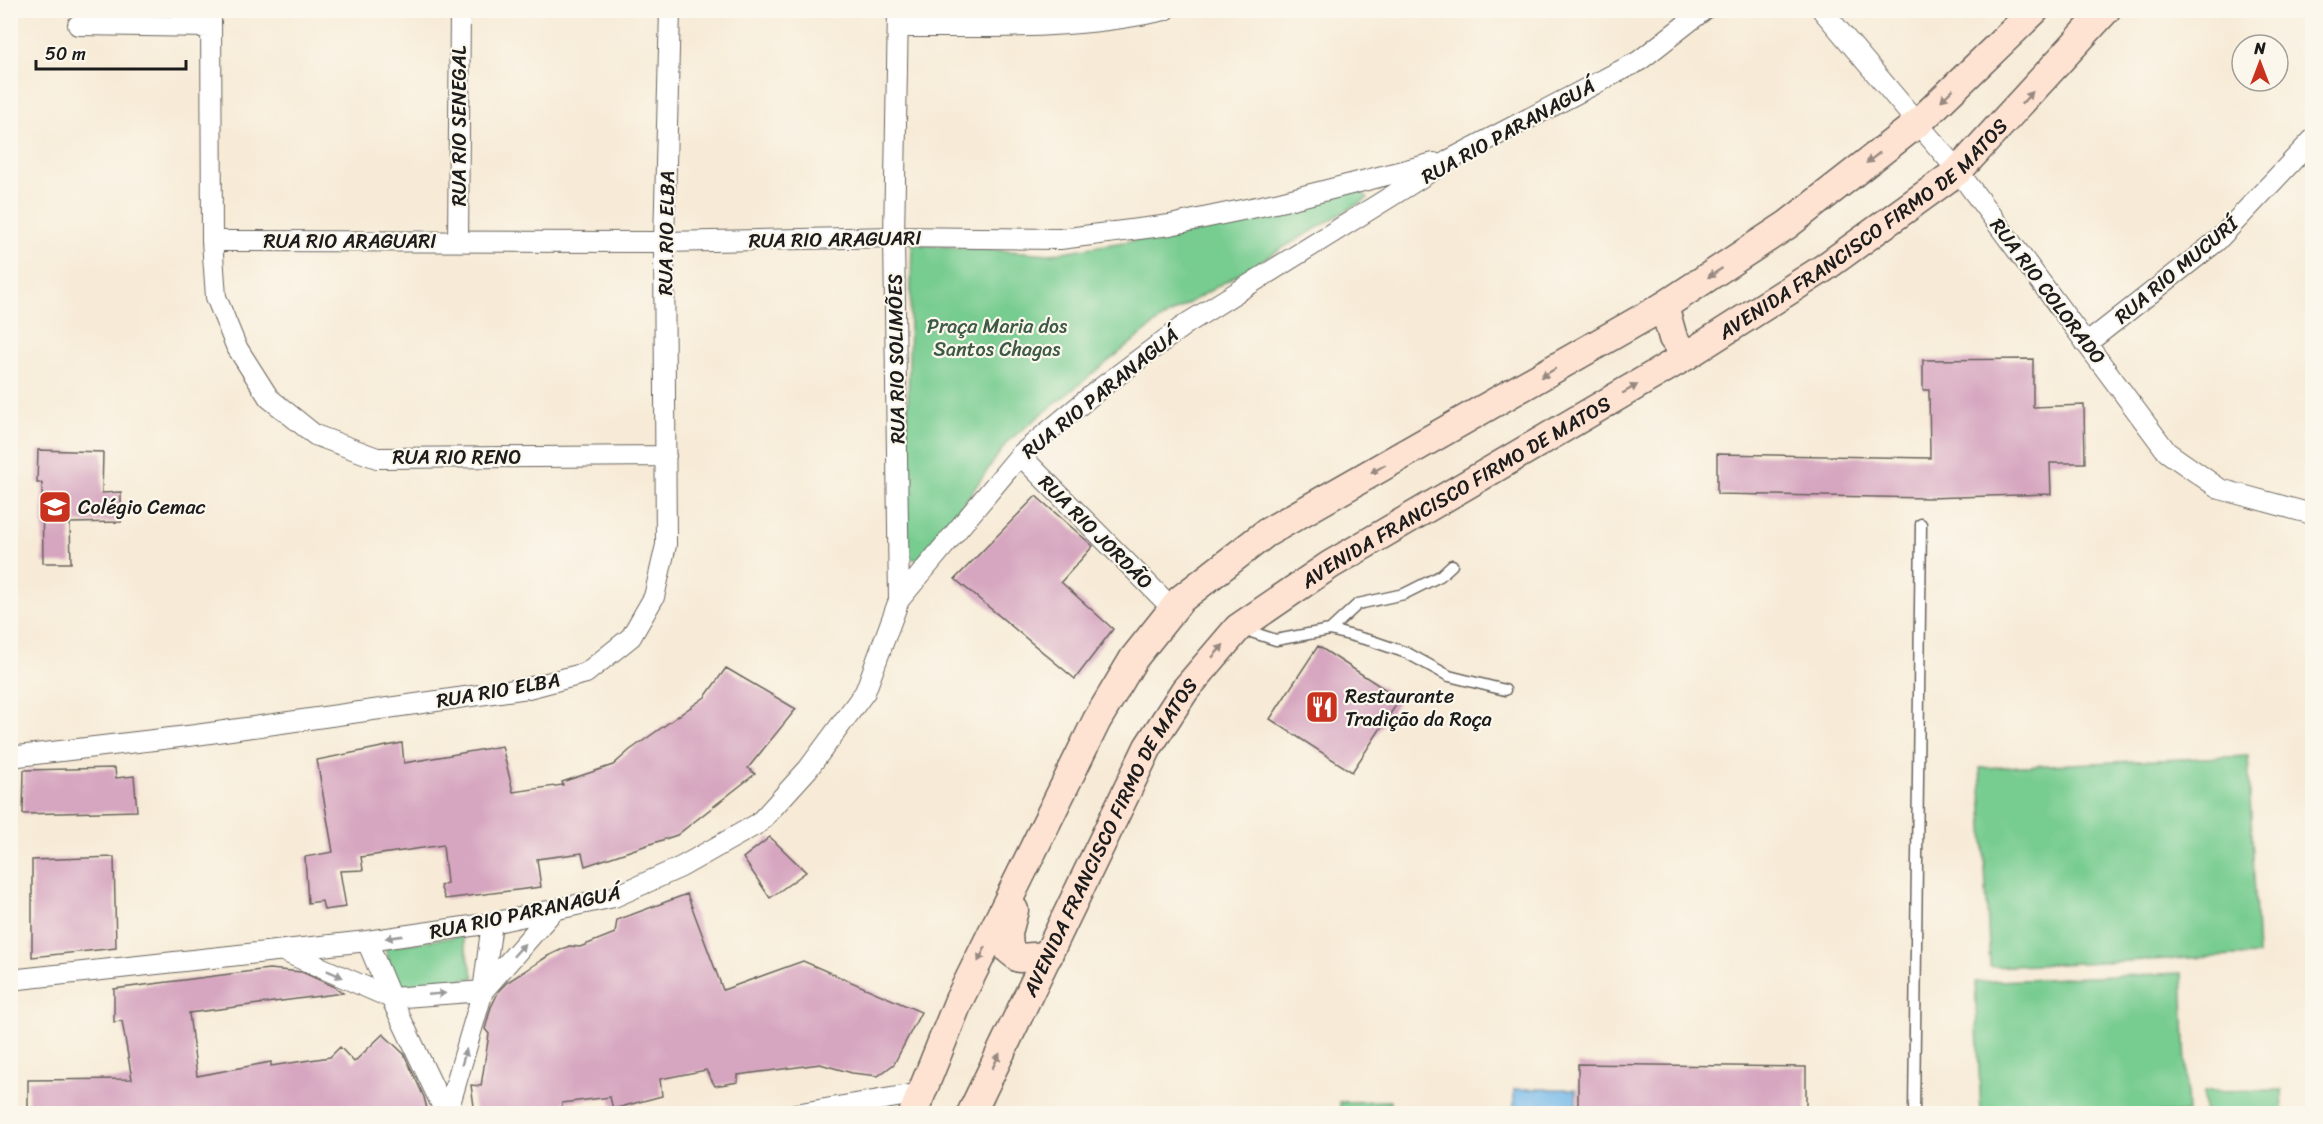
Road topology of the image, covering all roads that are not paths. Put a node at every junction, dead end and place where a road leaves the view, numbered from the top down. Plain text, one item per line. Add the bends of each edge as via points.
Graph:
1 (460, 10) edge
2 (670, 10) edge
3 (1165, 10) edge
4 (1704, 10) edge
5 (1821, 10) edge
6 (2035, 10) edge
7 (2106, 10) edge
8 (210, 19) edge
9 (898, 19) edge
10 (78, 25) dead end
11 (1919, 122) junction
12 (2313, 140) edge
13 (1451, 159) junction
14 (1959, 171) junction
15 (894, 237) junction
16 (212, 241) junction
17 (458, 241) junction
18 (664, 242) junction
19 (1664, 306) junction
20 (2086, 344) junction
21 (1686, 356) junction
22 (1020, 455) junction
23 (666, 456) junction
24 (2313, 496) edge
25 (2312, 514) edge
26 (1921, 524) dead end
27 (1452, 566) dead end
28 (899, 600) junction
29 (1173, 609) junction
30 (1238, 628) junction
31 (1330, 630) junction
32 (1504, 690) dead end
33 (10, 757) edge
34 (1027, 864) junction
35 (555, 909) junction
36 (492, 923) junction
37 (367, 941) junction
38 (281, 950) junction
39 (1048, 956) junction
40 (10, 980) edge
41 (483, 990) junction
42 (391, 998) junction
43 (917, 1103) edge
44 (446, 1113) edge
45 (795, 1113) edge
46 (971, 1113) edge
47 (1914, 1113) edge

1 - 17 street, RUA RIO SENEGAL
2 - 18 street, RUA RIO ELBA
3 - 9 street via 1134,17 1028,27
4 - 13 street, RUA RIO PARANAGUÁ via 1639,61
5 - 11 street, RUA RIO COLORADO
6 -> 11 street
14 -> 7 street, AVENIDA FRANCISCO FIRMO DE MATOS
8 - 10 street
8 - 16 street, RUA RIO RENO
9 - 15 street, RUA RIO SOLIMÕES
11 - 14 street, RUA RIO COLORADO
11 -> 19 street via 1787,225
12 - 20 street, RUA RIO MUCURÍ via 2217,242
13 - 15 street, RUA RIO ARAGUARI via 1170,225 1060,239
13 - 22 street, RUA RIO PARANAGUÁ via 1186,324
14 - 20 street, RUA RIO COLORADO
14 - 21 street, AVENIDA FRANCISCO FIRMO DE MATOS via 1824,268
15 - 18 street, RUA RIO ARAGUARI
15 - 28 street, RUA RIO SOLIMÕES
16 - 17 street, RUA RIO ARAGUARI
16 - 23 street, RUA RIO RENO via 216,297 236,346 269,398 315,435 377,458
17 - 18 street, RUA RIO ARAGUARI
18 - 23 street, RUA RIO ELBA
19 - 21 street via 1673,338
19 -> 29 street via 1266,533
20 - 25 street, RUA RIO COLORADO via 2167,452 2220,489
30 -> 21 street, AVENIDA FRANCISCO FIRMO DE MATOS via 1330,565
22 - 28 street, RUA RIO PARANAGUÁ
22 - 29 street, RUA RIO JORDÃO
23 - 33 street, RUA RIO ELBA via 666,545 654,597 631,637 586,673 528,688
24 - 25 lane
26 - 47 lane
27 - 31 lane via 1404,594 1358,604
28 - 35 street, RUA RIO PARANAGUÁ via 865,692 808,769 759,823 681,867 614,897
29 - 34 street via 1134,658 1097,720
30 - 31 lane via 1276,640
39 -> 30 street, AVENIDA FRANCISCO FIRMO DE MATOS via 1148,747 1185,690
31 - 32 lane via 1407,653 1449,676
34 - 39 street via 1010,926 1009,950 1019,958
34 -> 43 street via 959,1000
35 - 36 street, RUA RIO PARANAGUÁ
41 -> 35 street
36 -> 37 street, RUA RIO PARANAGUÁ
36 - 41 street
37 - 38 street, RUA RIO PARANAGUÁ
37 - 42 street
38 - 40 street, RUA RIO PARANAGUÁ
38 -> 42 street
46 -> 39 street, AVENIDA FRANCISCO FIRMO DE MATOS
42 -> 41 street
44 -> 41 street
42 - 44 street
43 - 45 street

